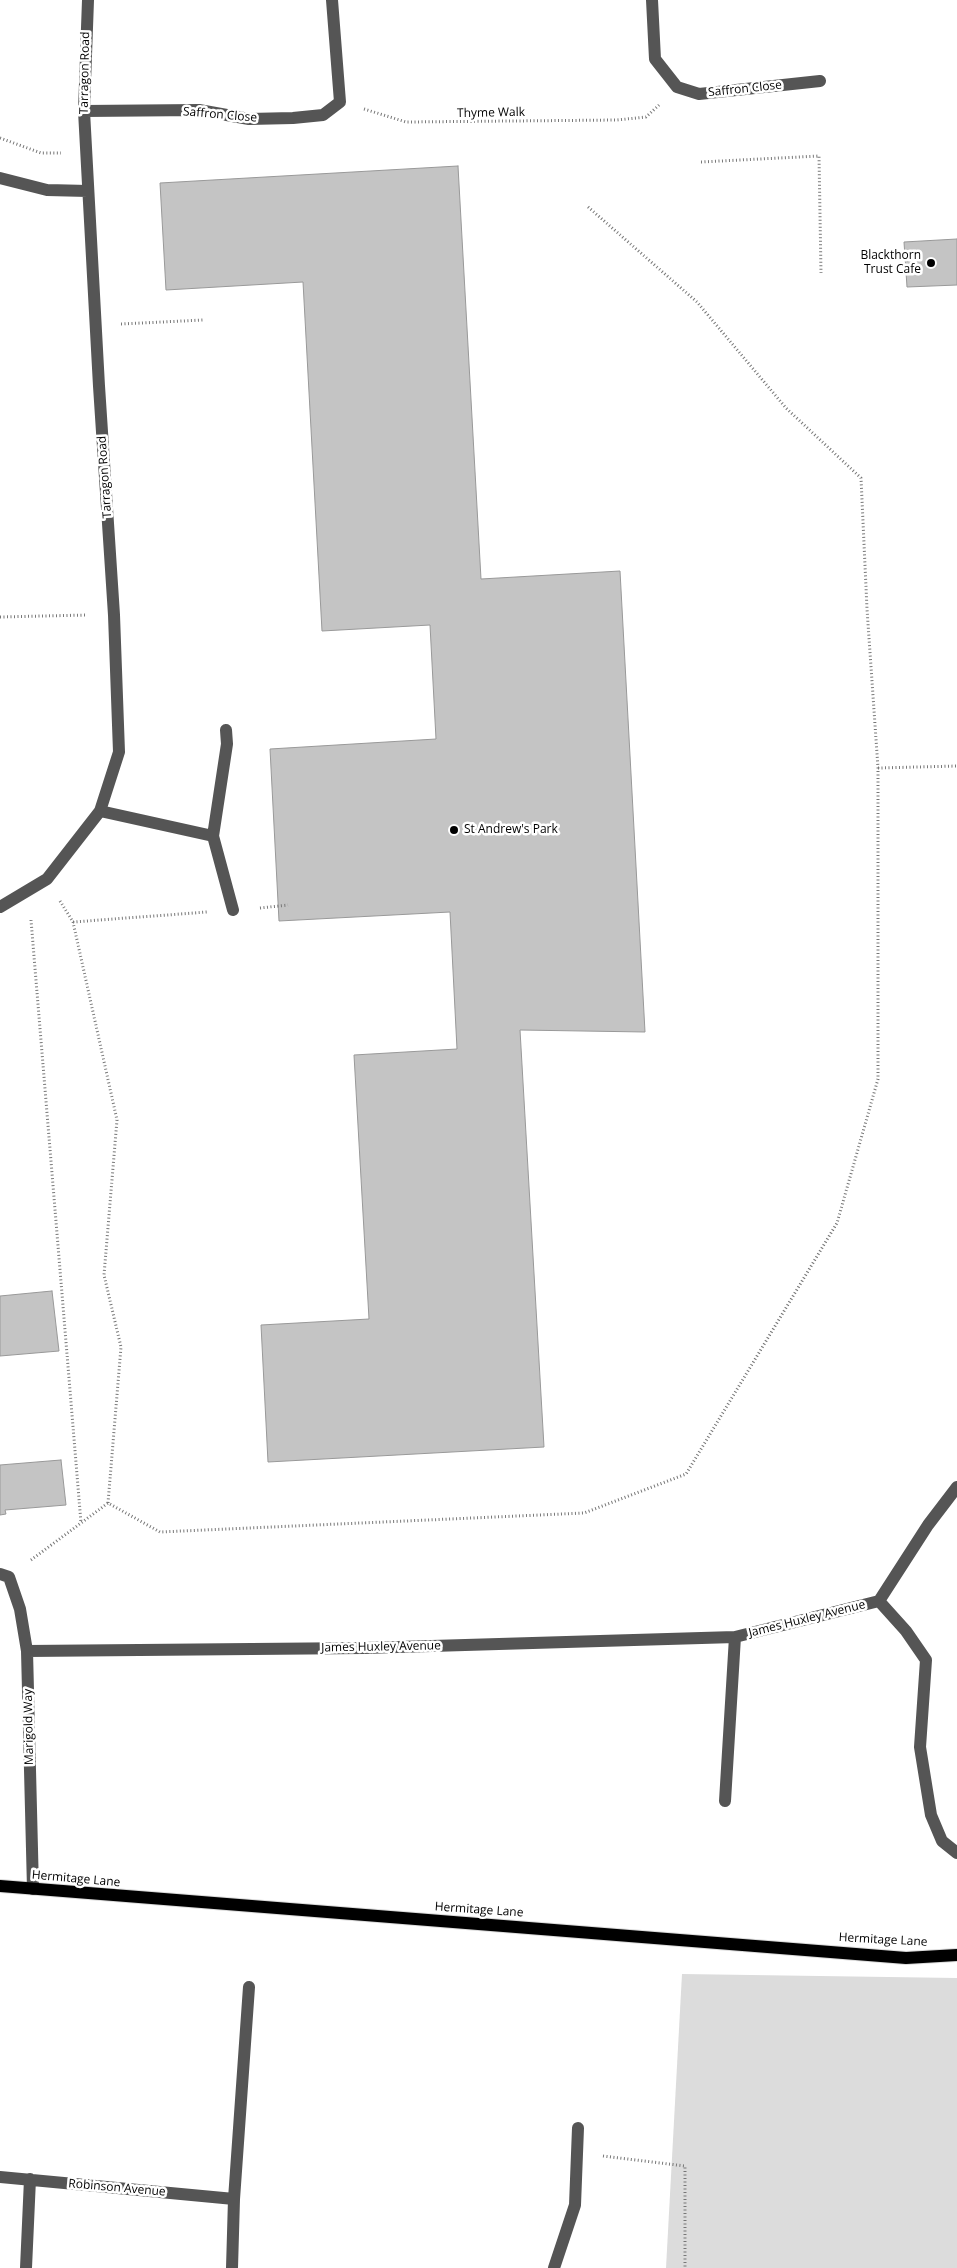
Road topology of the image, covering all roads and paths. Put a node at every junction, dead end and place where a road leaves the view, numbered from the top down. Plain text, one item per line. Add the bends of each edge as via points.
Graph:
1 (88, 0) edge
2 (332, 0) edge
3 (652, 0) edge
4 (820, 81) dead end
5 (340, 102) junction
6 (84, 111) junction
7 (646, 117) dead end
8 (0, 138) edge
9 (86, 152) junction
10 (701, 162) dead end
11 (0, 178) edge
12 (88, 191) junction
13 (586, 206) dead end
14 (821, 273) dead end
15 (203, 320) dead end
16 (96, 325) junction
17 (114, 615) junction
18 (0, 617) edge
19 (226, 730) dead end
20 (957, 766) edge
21 (878, 768) junction
22 (100, 811) junction
23 (213, 836) junction
24 (47, 879) junction
25 (29, 890) junction
26 (0, 908) edge
27 (234, 910) joint
28 (73, 922) junction
29 (957, 1487) edge
30 (108, 1502) junction
31 (81, 1522) junction
32 (4, 1576) edge
33 (879, 1600) junction
34 (735, 1637) junction
35 (27, 1651) junction
36 (725, 1801) dead end
37 (957, 1853) edge
38 (0, 1886) edge
39 (33, 1889) junction
40 (957, 1955) edge
41 (249, 1987) dead end
42 (578, 2128) dead end
43 (576, 2153) junction
44 (0, 2177) edge
45 (30, 2180) junction
46 (234, 2199) junction
47 (26, 2268) edge
48 (232, 2268) edge
49 (554, 2268) edge
50 (685, 2268) edge

1 - 6 street, Tarragon Road
2 - 5 street
3 - 4 street, Saffron Close via 655,60 677,88 699,94
5 - 6 street, Saffron Close via 323,115 293,118 249,119 199,110
5 - 7 path, Thyme Walk via 406,122
6 - 9 street, Tarragon Road
8 - 9 path via 41,153
9 - 12 street, Tarragon Road
10 - 14 path via 819,156
11 - 12 street via 47,190
12 - 16 street, Tarragon Road
13 - 21 path via 697,302 786,408 861,478
15 - 16 path
16 - 17 street, Tarragon Road
17 - 18 path
17 - 22 street, Tarragon Road via 119,752
19 - 23 street
20 - 21 path
21 - 30 path via 878,1079 837,1223 686,1474 584,1513 160,1532
22 - 23 street
22 - 24 street, Tarragon Road
23 - 27 street
24 - 25 street, Tarragon Road
24 - 28 path
25 - 26 street, Tarragon Road
25 - 31 path
27 - 28 path
28 - 30 path via 117,1120 104,1275 121,1347
29 - 33 street, James Huxley Avenue
30 - 31 path
31 - 32 path
32 - 35 street, Marigold Way via 20,1609
33 - 34 street, James Huxley Avenue
33 - 37 street, James Huxley Avenue via 906,1630 926,1660 920,1748 931,1815 942,1841
34 - 35 street, James Huxley Avenue via 364,1648
34 - 36 street, James Huxley Avenue
35 - 39 street, Marigold Way
38 - 39 main road, Hermitage Lane
39 - 40 main road, Hermitage Lane via 906,1958
41 - 46 street
42 - 43 street
43 - 49 street via 575,2205
43 - 50 path via 685,2166
44 - 45 street, Robinson Avenue
45 - 46 street, Robinson Avenue
45 - 47 street
46 - 48 street

